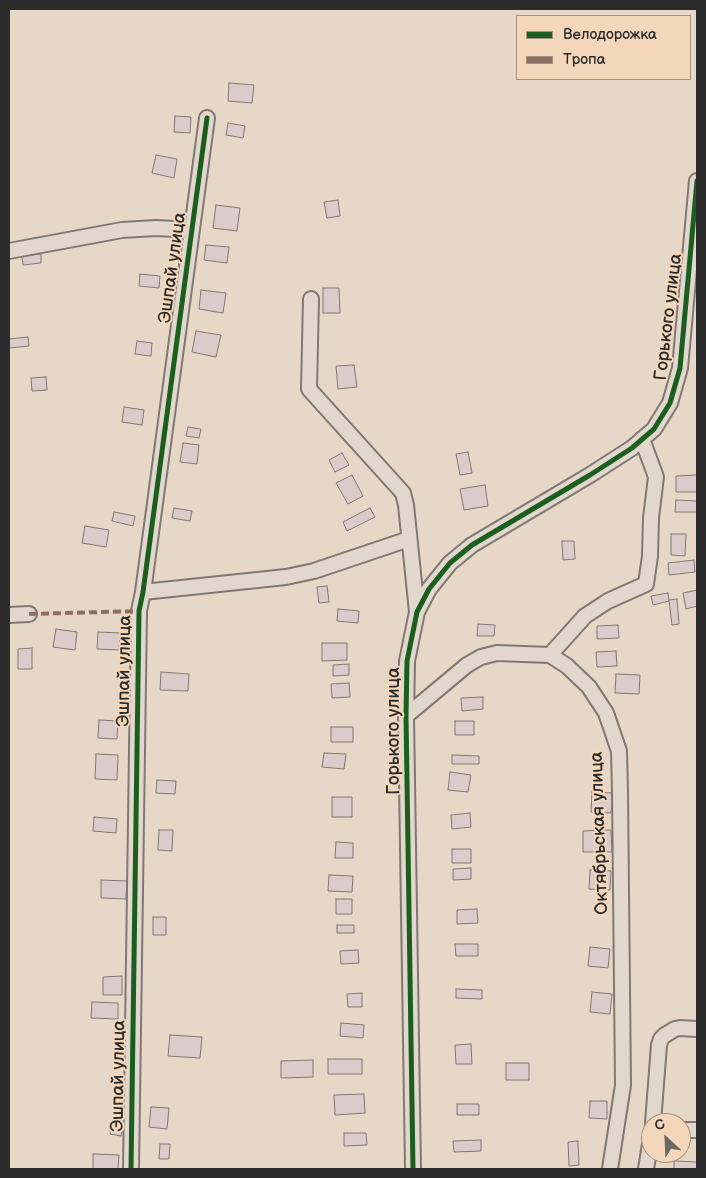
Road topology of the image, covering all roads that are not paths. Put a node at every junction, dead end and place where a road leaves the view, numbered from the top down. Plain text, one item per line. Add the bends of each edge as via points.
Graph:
1 (207, 118) dead end
2 (697, 181) edge
3 (192, 230) junction
4 (9, 251) edge
5 (311, 299) dead end
6 (642, 439) junction
7 (409, 539) junction
8 (143, 592) junction
9 (417, 612) junction
10 (9, 614) edge
11 (29, 614) dead end
12 (550, 655) junction
13 (406, 716) junction
14 (697, 1029) edge
15 (654, 1113) edge
16 (131, 1169) edge
17 (413, 1169) edge
18 (610, 1169) edge

1 - 3 street, Эшпай улица
2 - 6 street, Горького улица via 680,368 670,403 654,429
3 - 4 street via 122,230
3 - 8 street, Эшпай улица
5 - 7 street via 309,390 402,493
6 - 9 street, Горького улица via 590,475 472,544 450,563 429,589
6 - 12 street via 656,477 646,584 608,601 585,616
7 - 8 street via 314,571 286,577
7 - 9 street
8 - 16 street, Эшпай улица via 139,611
9 - 13 street, Горького улица via 407,661
10 - 11 street
12 - 13 street via 497,653 481,657
12 - 18 street, Октябрьская улица via 589,687 606,713 618,752 623,1085
13 - 17 street, Горького улица
14 - 15 street via 675,1029 662,1039

